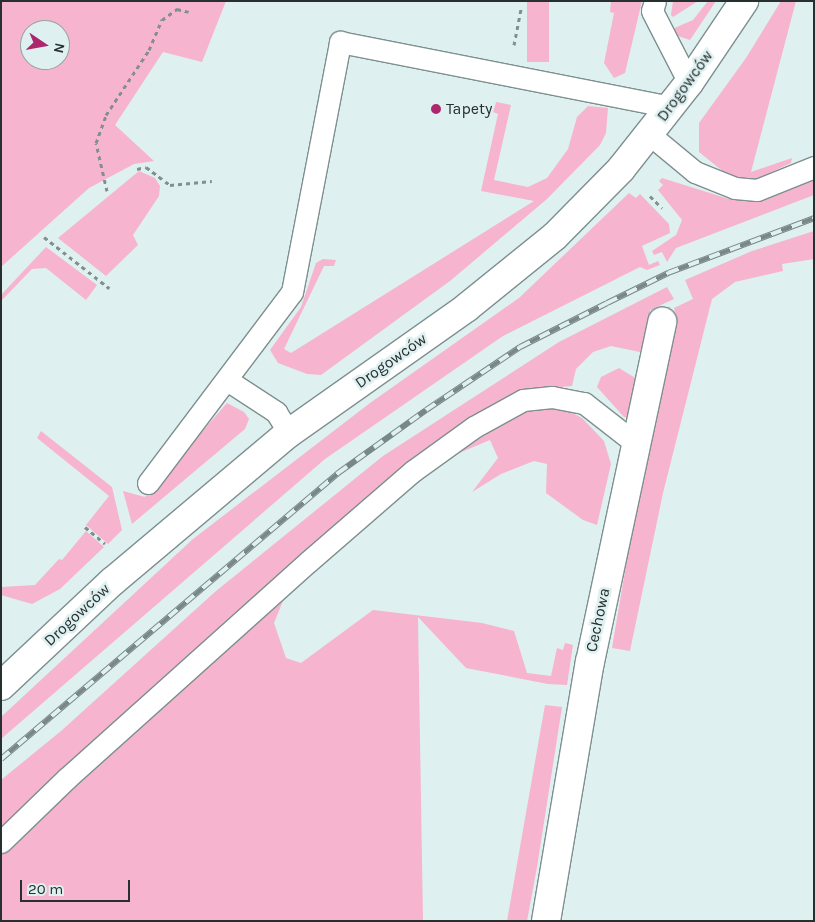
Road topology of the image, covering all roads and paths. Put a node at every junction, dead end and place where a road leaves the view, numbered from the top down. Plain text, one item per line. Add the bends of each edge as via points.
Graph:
1 (655, 1) edge
2 (744, 1) edge
3 (521, 8) dead end
4 (189, 12) dead end
5 (508, 75) junction
6 (689, 83) junction
7 (670, 107) junction
8 (649, 134) junction
9 (814, 167) edge
10 (137, 169) dead end
11 (212, 181) dead end
12 (107, 191) dead end
13 (650, 196) dead end
14 (662, 208) dead end
15 (44, 237) dead end
16 (109, 288) dead end
17 (662, 322) dead end
18 (227, 380) junction
19 (289, 433) junction
20 (634, 442) junction
21 (148, 483) dead end
22 (85, 527) dead end
23 (112, 549) dead end
24 (4, 678) edge
25 (1, 842) edge
26 (546, 921) edge

1 - 6 lane via 652,11
2 - 6 street, Drogowców
3 - 5 path
4 - 12 path via 177,9 162,20 149,50 106,115 96,143
5 - 7 lane
5 - 18 lane via 340,42 292,292
6 - 7 street, Drogowców
7 - 8 street, Drogowców
8 - 9 lane via 695,172 735,188 756,190
8 - 19 street, Drogowców via 621,169 555,236 466,308
10 - 11 path via 146,167 170,185
13 - 14 path
15 - 16 path
17 - 20 street, Cechowa
18 - 19 lane via 276,412
18 - 21 lane
19 - 24 street, Drogowców via 113,581
20 - 25 lane via 584,403 552,397 523,400 474,426 413,471 309,561 73,772
20 - 26 street, Cechowa via 590,662
22 - 23 path

